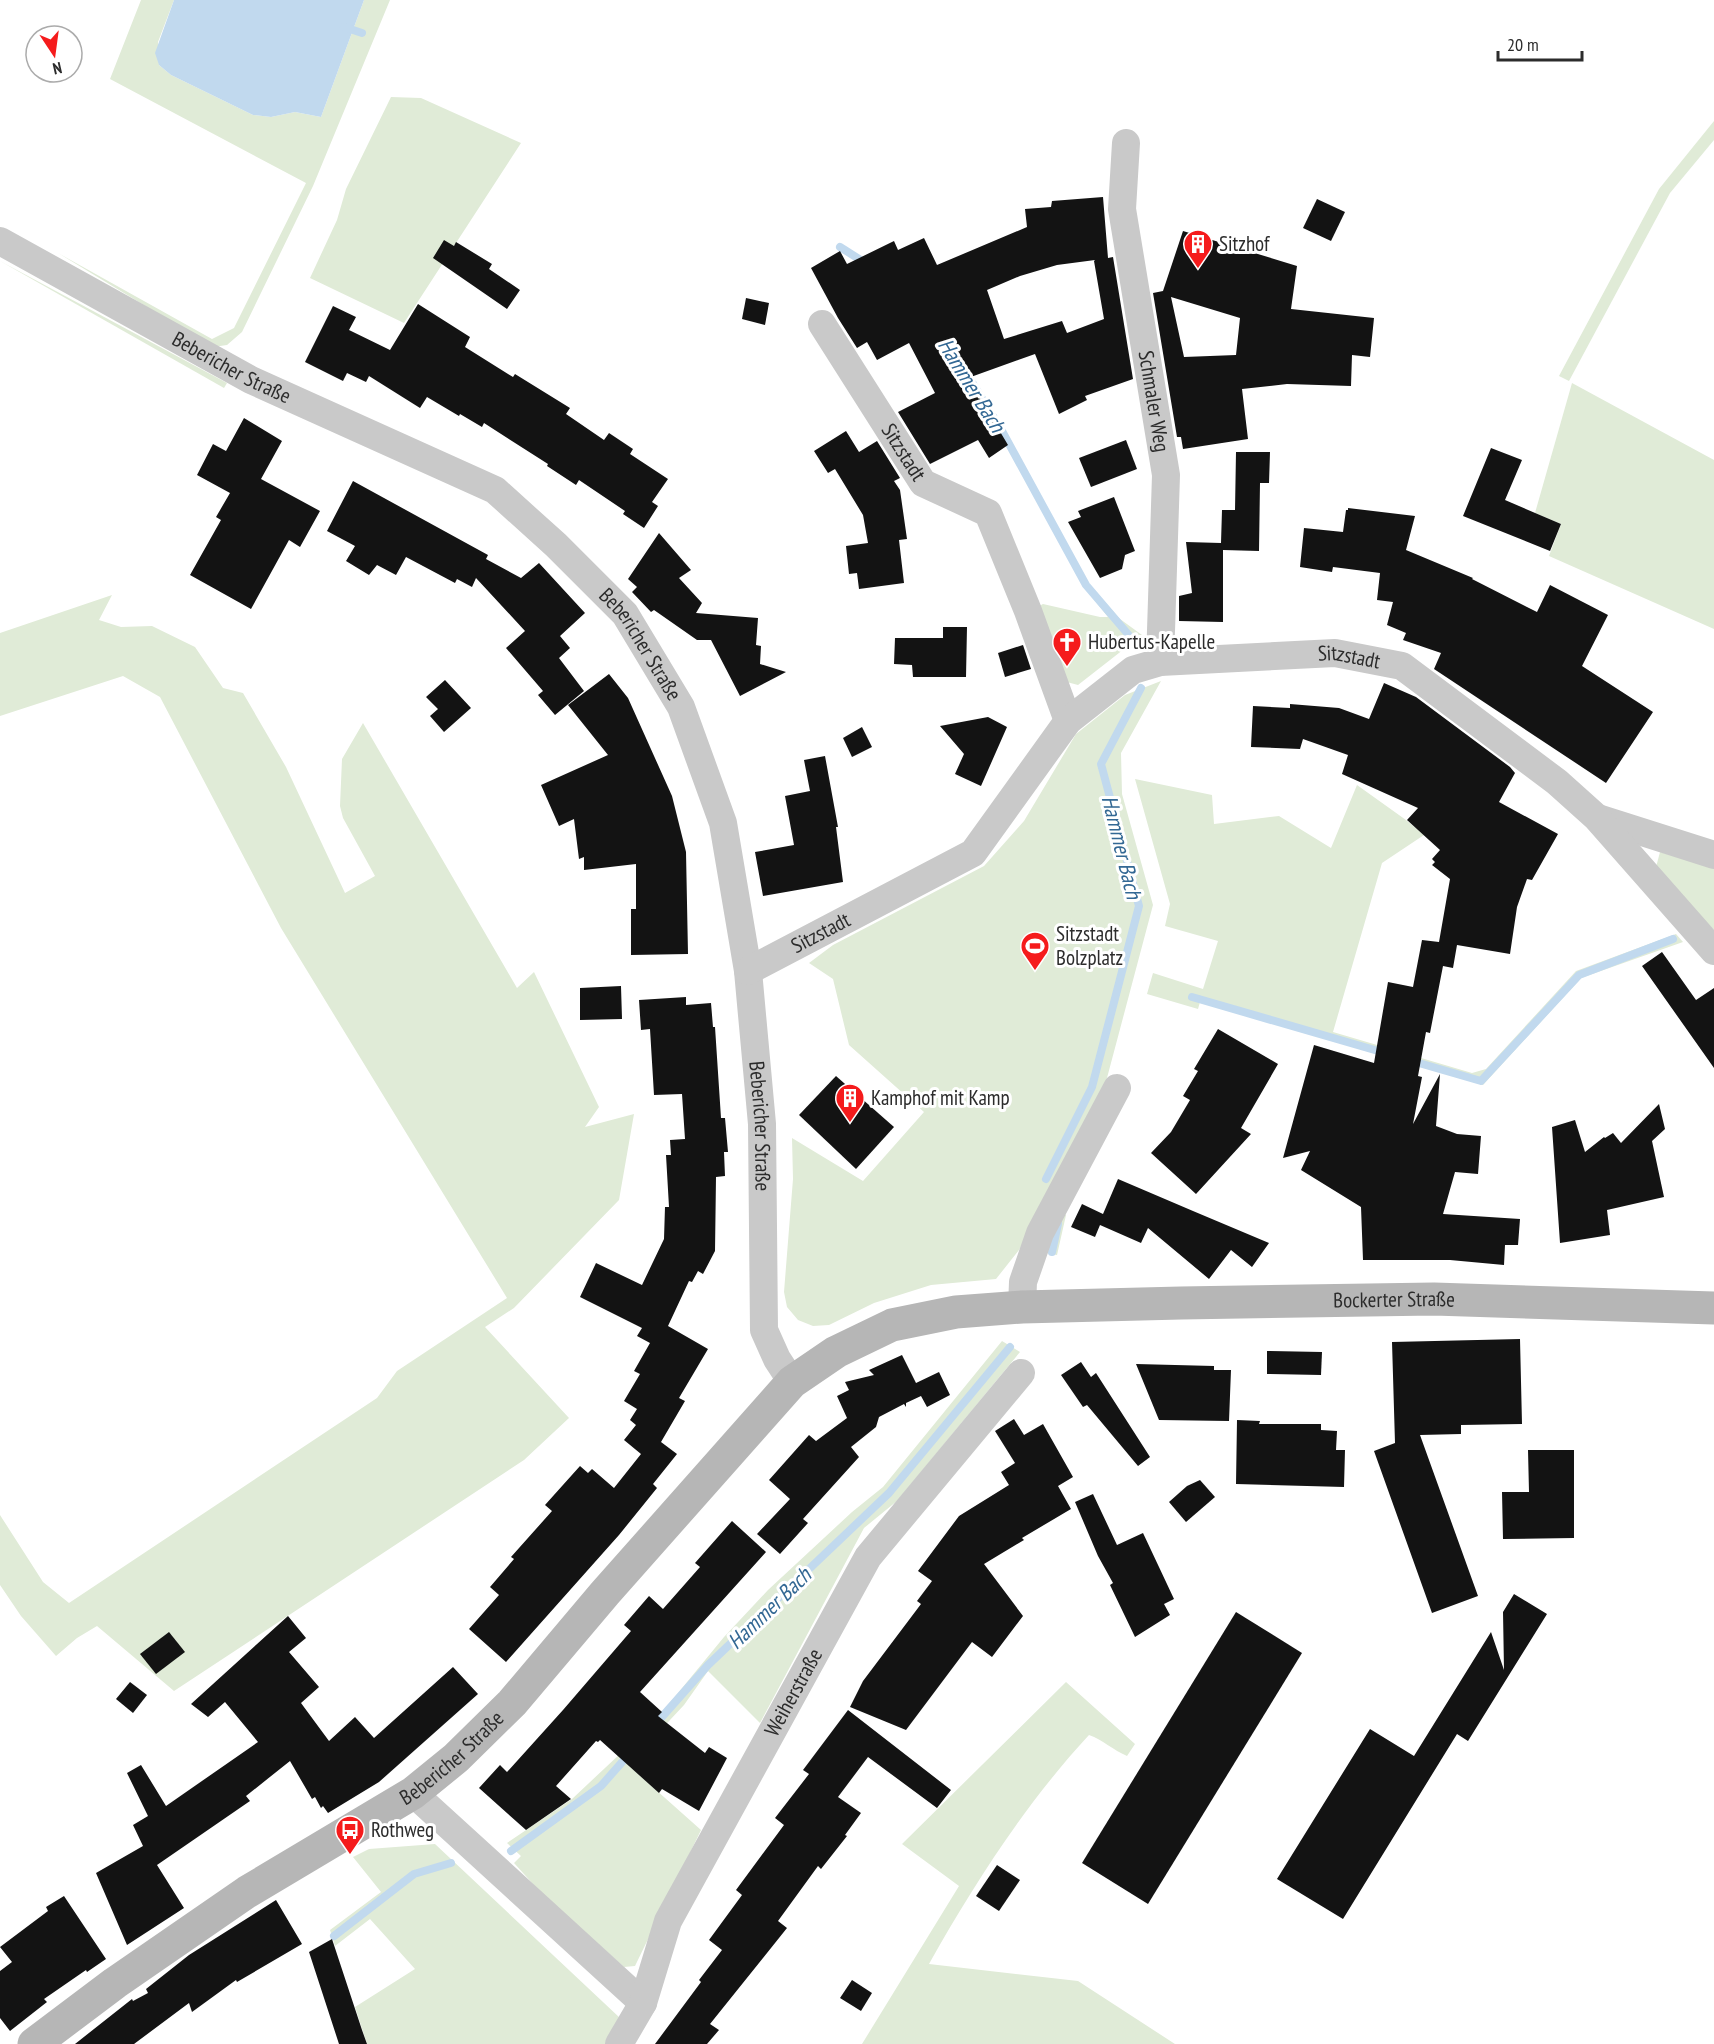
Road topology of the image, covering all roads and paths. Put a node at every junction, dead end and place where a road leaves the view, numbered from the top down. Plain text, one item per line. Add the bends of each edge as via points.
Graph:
1 (1126, 143) dead end
2 (0, 241) edge
3 (822, 324) dead end
4 (1160, 662) junction
5 (1068, 721) junction
6 (1596, 817) junction
7 (1714, 855) edge
8 (1714, 951) edge
9 (748, 971) junction
10 (1117, 1088) dead end
11 (1072, 1306) joint
12 (1022, 1307) junction
13 (1714, 1308) edge
14 (1021, 1373) dead end
15 (792, 1382) junction
16 (413, 1793) junction
17 (642, 2003) junction
18 (33, 2044) edge
19 (619, 2044) edge

1 - 4 street, Schmaler Weg via 1122,209 1166,476
2 - 9 street, Bebericher Straße via 251,380 495,490 556,545 625,614 681,707 723,823
3 - 5 street, Sitzstadt via 923,483 988,513
4 - 5 street, Sitzstadt via 1133,670
4 - 6 street, Sitzstadt via 1335,652 1402,666 1557,782
5 - 9 street, Sitzstadt via 973,853
6 - 7 street, Sitzstadt
6 - 8 street, Sitzstadt
9 - 15 street, Bebericher Straße via 762,1124 764,1330
10 - 12 street via 1040,1233 1023,1282
11 - 12 street, Bebericher Straße
11 - 13 street, Bockerter Straße via 1434,1299
12 - 15 street, Bebericher Straße via 956,1312 892,1325 836,1352
14 - 17 street, Weiherstraße via 868,1557 668,1922
15 - 16 street, Bebericher Straße via 513,1703
16 - 17 street
16 - 18 street, Bebericher Straße via 247,1892
17 - 19 street, Weiherstraße

